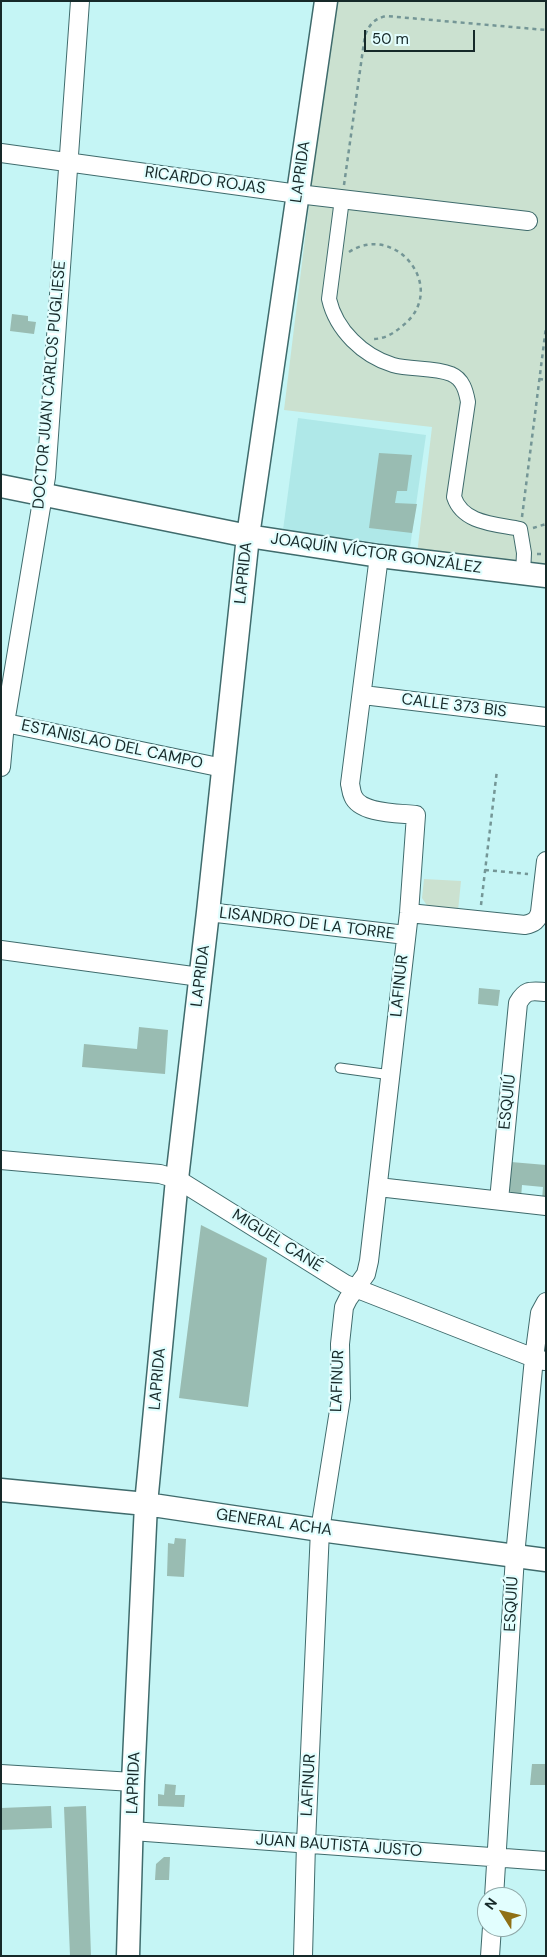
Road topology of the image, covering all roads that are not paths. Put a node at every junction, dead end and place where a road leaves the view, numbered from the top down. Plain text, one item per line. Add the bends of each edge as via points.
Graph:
1 (80, 1) edge
2 (326, 1) edge
3 (1, 153) edge
4 (68, 162) junction
5 (298, 194) junction
6 (342, 198) junction
7 (528, 221) dead end
8 (1, 486) edge
9 (42, 495) junction
10 (248, 536) junction
11 (379, 556) junction
12 (523, 573) junction
13 (546, 576) edge
14 (363, 695) junction
15 (546, 717) edge
16 (3, 723) edge
17 (1, 767) edge
18 (223, 768) junction
19 (545, 868) edge
20 (208, 912) junction
21 (409, 913) junction
22 (406, 936) junction
23 (1, 950) edge
24 (200, 977) junction
25 (546, 992) edge
26 (340, 1068) dead end
27 (391, 1075) junction
28 (1, 1160) edge
29 (177, 1178) junction
30 (378, 1187) junction
31 (499, 1200) junction
32 (546, 1206) edge
33 (356, 1289) junction
34 (543, 1307) edge
35 (540, 1359) edge
36 (1, 1490) edge
37 (146, 1504) junction
38 (320, 1530) junction
39 (515, 1556) junction
40 (546, 1560) edge
41 (1, 1774) edge
42 (133, 1782) junction
43 (132, 1831) junction
44 (306, 1843) junction
45 (497, 1858) junction
46 (546, 1861) edge
47 (495, 1887) edge
48 (491, 1937) edge
49 (128, 1956) edge
50 (303, 1956) edge
51 (490, 1956) edge

1 - 4 street, DOCTOR JUAN CARLOS PUGLIESE
2 - 5 street, LAPRIDA
3 - 4 street, RICARDO ROJAS
4 - 5 street, RICARDO ROJAS
4 - 9 street, DOCTOR JUAN CARLOS PUGLIESE via 46,477
5 - 6 street, RICARDO ROJAS
5 - 10 street, LAPRIDA
6 - 7 street, RICARDO ROJAS
6 - 12 street via 329,299 332,311 347,334 377,358 394,365 451,374 462,383 468,402 454,497 457,506 473,519 520,529
8 - 9 street, JOAQUÍN VÍCTOR GONZÁLEZ
9 - 10 street, JOAQUÍN VÍCTOR GONZÁLEZ
9 - 16 street, DOCTOR JUAN CARLOS PUGLIESE
10 - 11 street, JOAQUÍN VÍCTOR GONZÁLEZ
10 - 18 street, LAPRIDA
11 - 12 street, JOAQUÍN VÍCTOR GONZÁLEZ
11 - 14 street
12 - 13 street, JOAQUÍN VÍCTOR GONZÁLEZ
14 - 15 street, CALLE 373 BIS
14 - 21 street, LAFINUR via 350,784 353,797 369,810 419,815
16 - 17 street, DOCTOR JUAN CARLOS PUGLIESE
16 - 18 street, ESTANISLAO DEL CAMPO
18 - 20 street, LAPRIDA
19 - 21 street, LISANDRO DE LA TORRE via 539,918 533,923 525,925
20 - 22 street, LISANDRO DE LA TORRE
20 - 24 street, LAPRIDA
21 - 22 street, LAFINUR
22 - 27 street, LAFINUR
23 - 24 street
24 - 29 street, LAPRIDA
25 - 31 street, ESQUIÚ via 530,991 523,994 518,1003
26 - 27 lane
27 - 30 street, LAFINUR
28 - 29 street, MIGUEL CANÉ
29 - 33 street, MIGUEL CANÉ
29 - 37 street, LAPRIDA
30 - 31 street
30 - 33 street, LAFINUR via 370,1261
31 - 32 street
33 - 35 street, MIGUEL CANÉ
33 - 38 street, LAFINUR via 344,1307 340,1332 341,1398
34 - 35 street, ESQUIÚ
35 - 39 street, ESQUIÚ
36 - 37 street, GENERAL ACHA
37 - 38 street, GENERAL ACHA
37 - 42 street, LAPRIDA
38 - 39 street, GENERAL ACHA
38 - 44 street, LAFINUR
39 - 40 street, GENERAL ACHA
39 - 45 street, ESQUIÚ
41 - 42 street
42 - 43 street, LAPRIDA
43 - 44 street, JUAN BAUTISTA JUSTO
43 - 49 street, LAPRIDA
44 - 45 street, JUAN BAUTISTA JUSTO
44 - 50 street, LAFINUR
45 - 46 street, JUAN BAUTISTA JUSTO
45 - 47 street, ESQUIÚ
48 - 51 street

